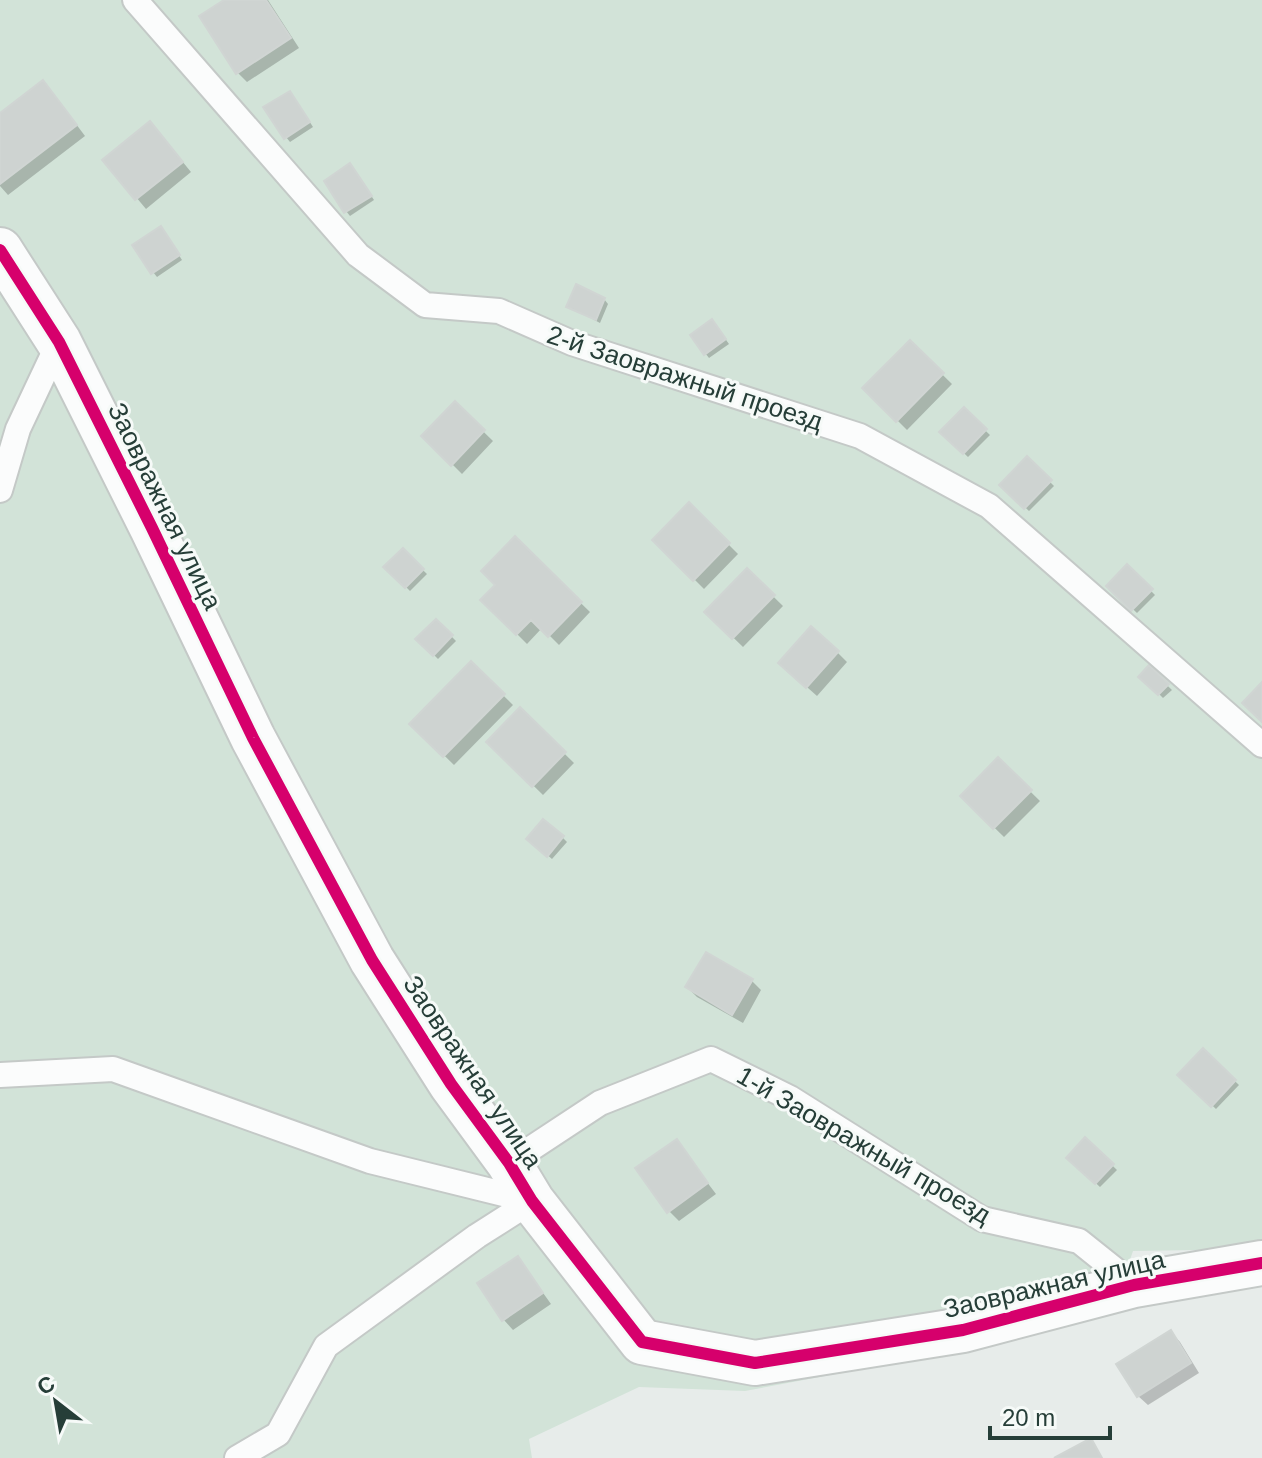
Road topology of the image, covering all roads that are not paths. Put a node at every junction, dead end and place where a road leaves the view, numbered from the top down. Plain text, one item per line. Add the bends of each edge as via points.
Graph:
1 (135, 0) edge
2 (0, 250) edge
3 (59, 342) junction
4 (0, 490) edge
5 (1262, 745) edge
6 (0, 1075) edge
7 (509, 1163) junction
8 (532, 1201) junction
9 (1262, 1263) edge
10 (1134, 1285) junction
11 (237, 1458) edge

1 - 5 lane, 2-й Заовражный проезд via 358,255 425,305 499,311 572,343 860,436 989,506
2 - 3 street, Заовражная улица
3 - 4 lane via 18,429
3 - 7 street, Заовражная улица via 253,738 364,946 451,1084
6 - 8 lane via 113,1069 370,1161
7 - 8 street, Заовражная улица
7 - 10 lane, 1-й Заовражный проезд via 600,1103 711,1059 790,1098 982,1219 1079,1241
8 - 10 street, Заовражная улица via 642,1342 755,1363 963,1330
8 - 11 lane via 326,1346 278,1434
9 - 10 street, Заовражная улица

